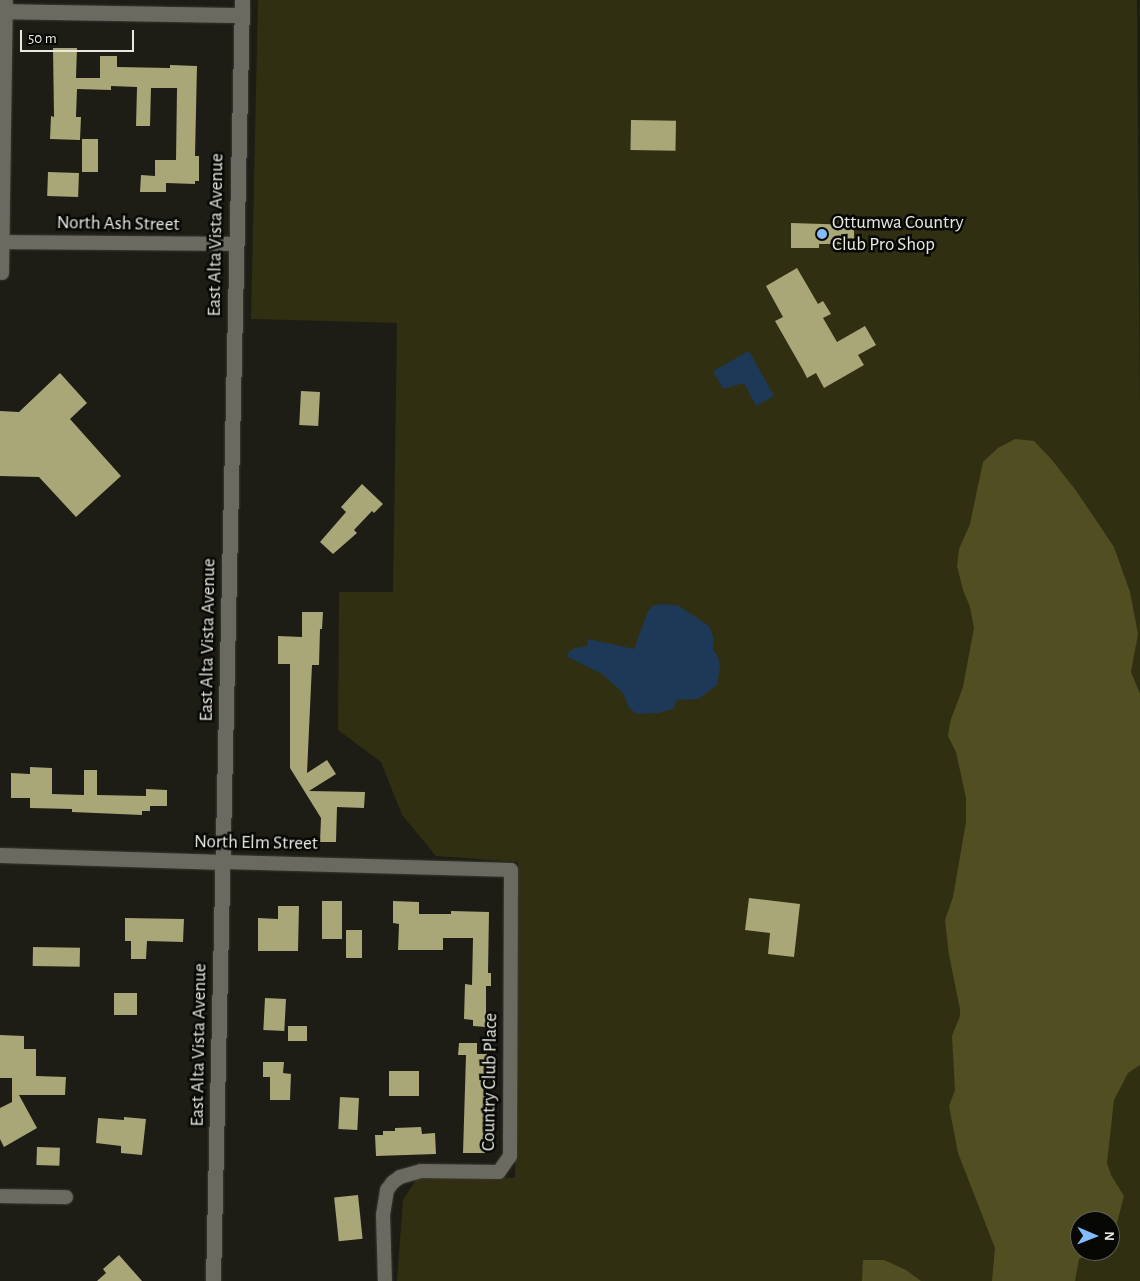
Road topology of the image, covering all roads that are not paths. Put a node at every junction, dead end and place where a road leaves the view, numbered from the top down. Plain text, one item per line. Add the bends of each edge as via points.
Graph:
1 (4, 7) edge
2 (241, 8) edge
3 (1, 242) edge
4 (236, 244) junction
5 (2, 274) dead end
6 (0, 855) edge
7 (224, 862) junction
8 (512, 870) joint
9 (0, 1196) edge
10 (66, 1197) dead end
11 (213, 1281) edge
12 (385, 1281) edge

1 - 2 main road
1 - 3 street
2 - 4 main road, East Alta Vista Avenue
3 - 4 street, North Ash Street
3 - 5 street
4 - 7 main road, East Alta Vista Avenue
6 - 7 main road, North Elm Street
7 - 8 street, North Elm Street
7 - 11 main road, East Alta Vista Avenue
8 - 12 street, Country Club Place via 510,1156 499,1172 421,1171 393,1182 386,1190 383,1215
9 - 10 street

